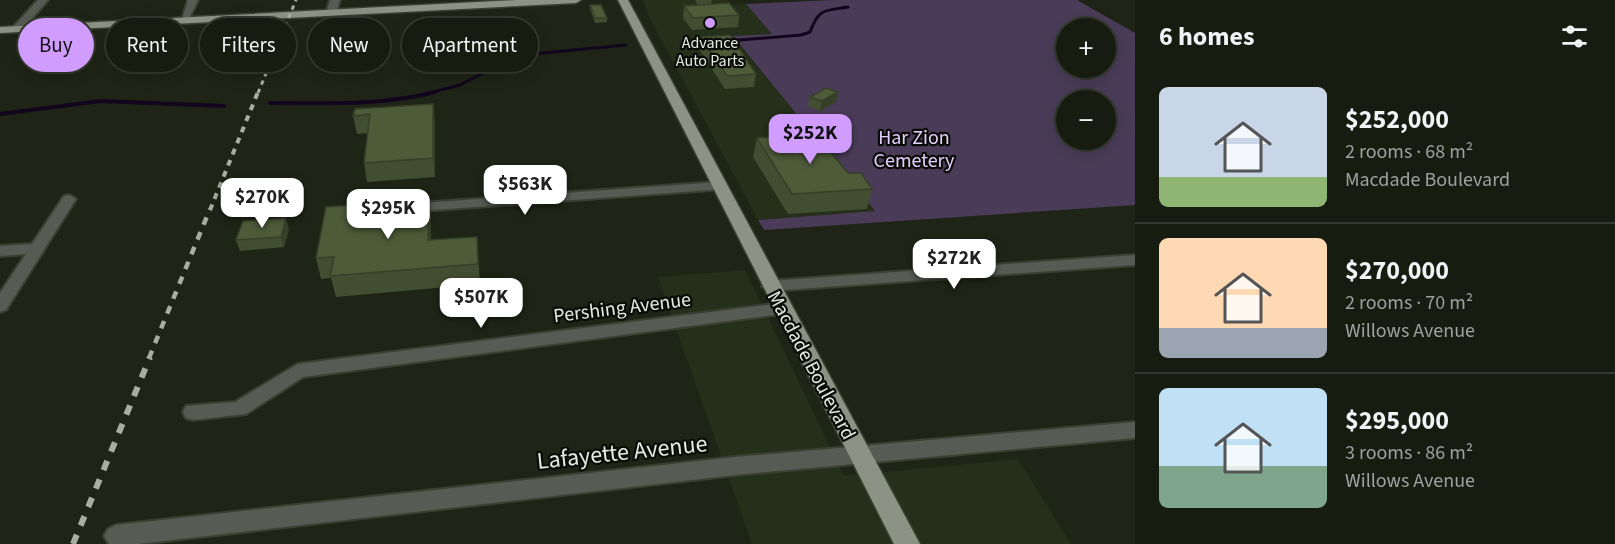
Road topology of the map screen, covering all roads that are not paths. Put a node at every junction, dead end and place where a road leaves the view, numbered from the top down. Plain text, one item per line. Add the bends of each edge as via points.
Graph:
1 (43, 0) edge
2 (193, 0) edge
3 (335, 0) edge
4 (576, 0) edge
5 (623, 0) edge
6 (331, 13) junction
7 (185, 18) edge
8 (188, 21) edge
9 (106, 25) edge
10 (17, 29) junction
11 (0, 30) edge
12 (719, 186) junction
13 (69, 199) dead end
14 (397, 209) edge
15 (38, 248) junction
16 (0, 251) edge
17 (1135, 260) edge
18 (770, 286) junction
19 (0, 306) edge
20 (782, 309) junction
21 (193, 412) dead end
22 (1135, 430) edge
23 (860, 454) junction
24 (116, 536) dead end
25 (907, 544) edge

1 - 10 street
2 - 7 street
3 - 6 street
4 - 6 main road
5 - 12 main road
6 - 8 main road
9 - 10 main road
10 - 11 main road
12 - 14 street
12 - 18 main road, Macdade Boulevard
13 - 15 street
15 - 16 street
15 - 19 street
17 - 18 street
18 - 20 main road, Macdade Boulevard
20 - 21 street, Pershing Avenue via 298,371 239,409
20 - 23 main road, Macdade Boulevard
22 - 23 street, Lafayette Avenue
23 - 24 street, Lafayette Avenue
23 - 25 main road, Macdade Boulevard

